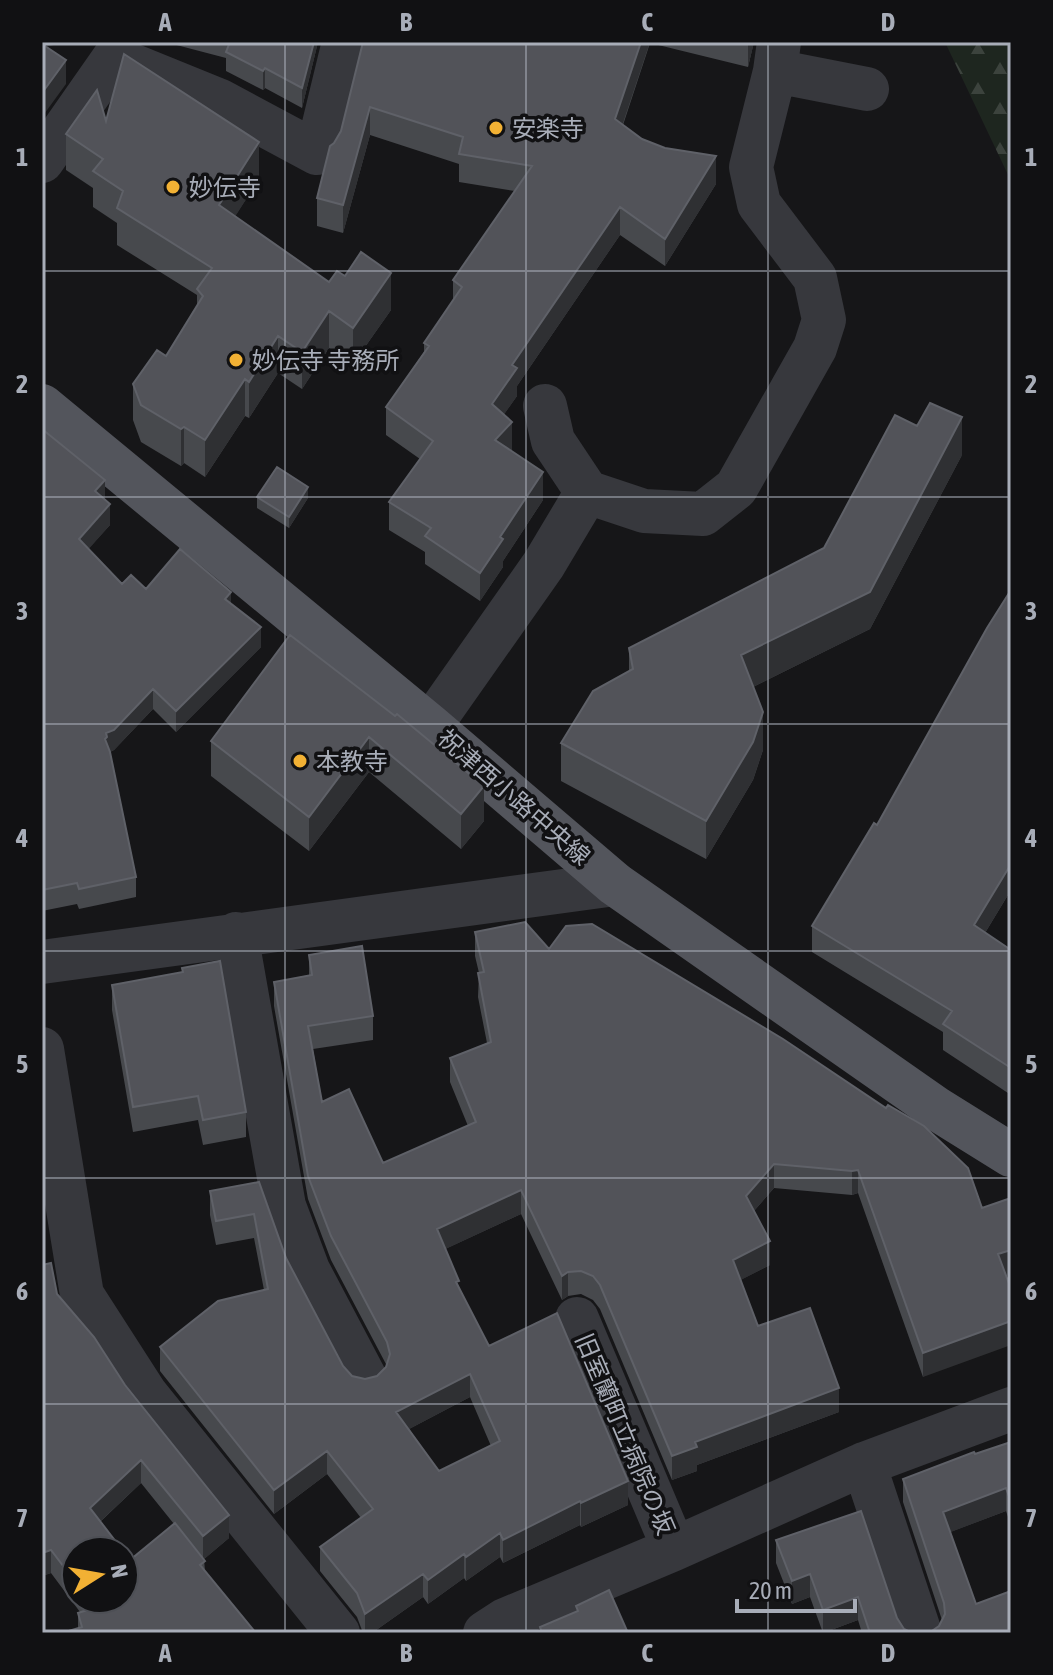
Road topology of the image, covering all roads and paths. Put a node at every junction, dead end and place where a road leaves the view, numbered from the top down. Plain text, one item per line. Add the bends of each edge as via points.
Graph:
1 (344, 42) edge
2 (777, 56) edge
3 (867, 89) dead end
4 (42, 161) edge
5 (42, 406) edge
6 (545, 406) dead end
7 (587, 492) junction
8 (430, 726) junction
9 (615, 884) junction
10 (236, 934) junction
11 (42, 962) edge
12 (42, 1049) edge
13 (1011, 1155) edge
14 (577, 1319) dead end
15 (365, 1378) edge
16 (1011, 1409) edge
17 (864, 1464) junction
18 (674, 1549) junction
19 (338, 1633) edge
20 (485, 1633) edge
21 (920, 1633) edge

1 - 4 street via 317,153 220,101 114,58
2 - 3 street
2 - 7 street via 751,167 759,204 815,278 824,320 815,348 736,488 703,514 644,511
5 - 8 main road, 祝津西小路中央線
6 - 7 street via 553,441
7 - 8 street via 544,564
8 - 9 main road, 祝津西小路中央線
9 - 10 street
9 - 13 main road, 祝津西小路中央線
10 - 11 street
10 - 15 street via 284,1206 308,1270
12 - 19 street via 82,1295 145,1393
14 - 18 street, 旧室蘭町立病院の坂
16 - 17 street
17 - 18 street
17 - 21 street
18 - 20 street

